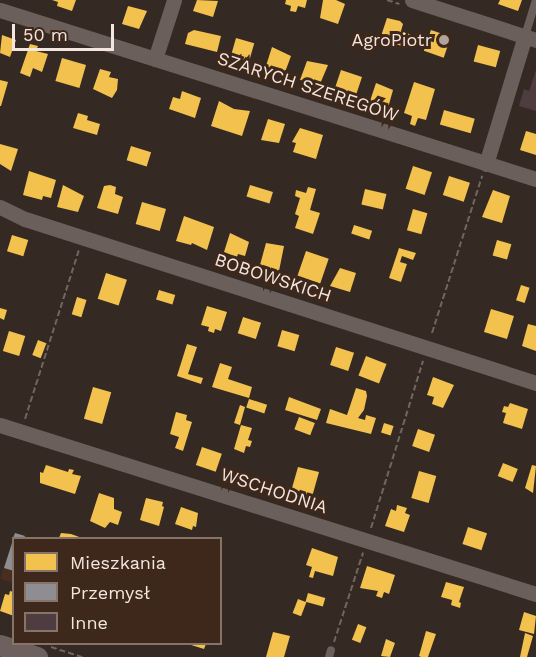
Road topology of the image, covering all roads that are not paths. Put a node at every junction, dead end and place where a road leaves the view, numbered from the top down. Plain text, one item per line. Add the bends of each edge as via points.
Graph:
1 (174, 0) edge
2 (412, 0) edge
3 (536, 0) edge
4 (0, 10) edge
5 (531, 38) edge
6 (155, 59) junction
7 (484, 167) junction
8 (536, 179) edge
9 (0, 207) edge
10 (536, 382) edge
11 (0, 425) edge
12 (536, 594) edge
13 (0, 645) edge
14 (43, 652) edge

1 - 6 street
2 - 5 street
3 - 5 lane
4 - 6 street, SZARYCH SZEREGÓW
5 - 7 street
6 - 7 street, SZARYCH SZEREGÓW
7 - 8 street, SZARYCH SZEREGÓW
9 - 10 street, BOBOWSKICH via 25,219
11 - 12 street, WSCHODNIA
13 - 14 street

